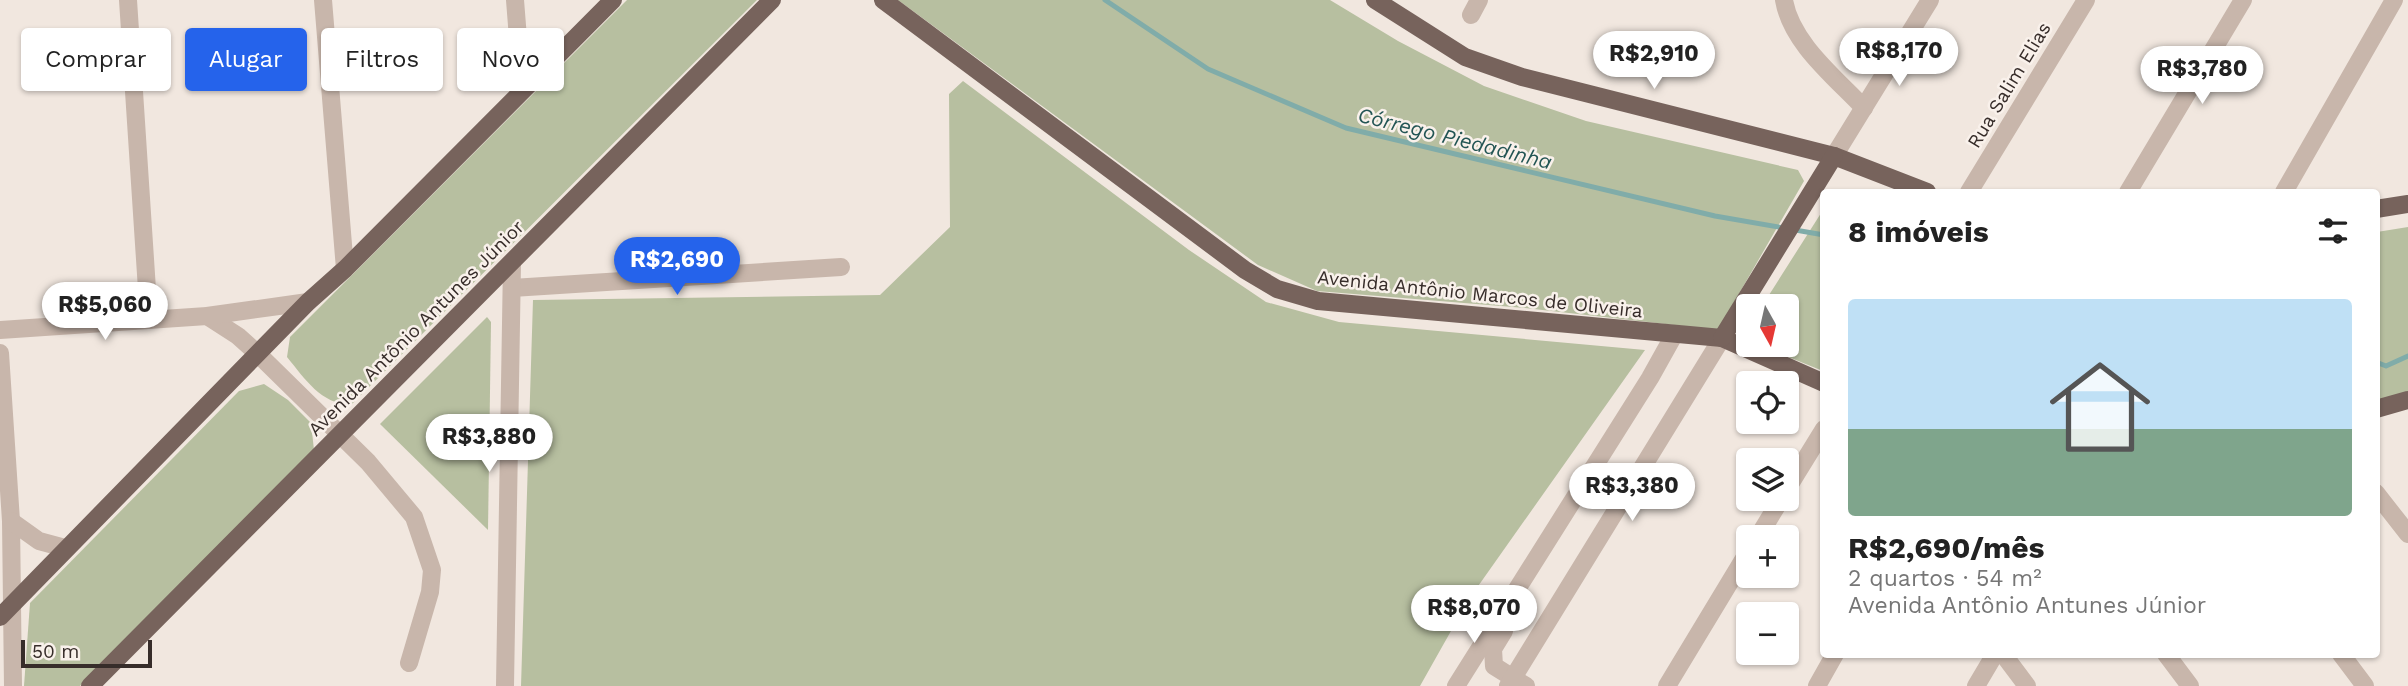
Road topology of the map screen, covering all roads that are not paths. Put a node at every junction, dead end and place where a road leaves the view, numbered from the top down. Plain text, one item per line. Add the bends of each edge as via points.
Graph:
1 (128, 0) edge
2 (323, 0) edge
3 (515, 0) edge
4 (613, 0) edge
5 (772, 0) edge
6 (883, 0) edge
7 (1375, 0) edge
8 (1783, 0) edge
9 (1930, 0) edge
10 (2085, 0) edge
11 (2243, 0) edge
12 (2394, 0) edge
13 (517, 28) edge
14 (564, 48) edge
15 (520, 91) edge
16 (1864, 108) junction
17 (1834, 156) junction
18 (1919, 189) edge
19 (1971, 189) edge
20 (2130, 189) edge
21 (2286, 189) edge
22 (2408, 204) edge
23 (2380, 208) edge
24 (512, 262) junction
25 (841, 267) dead end
26 (345, 269) junction
27 (512, 288) junction
28 (307, 302) junction
29 (207, 316) junction
30 (149, 320) junction
31 (0, 330) edge
32 (1674, 335) junction
33 (1722, 338) junction
34 (0, 353) edge
35 (258, 354) junction
36 (1820, 381) edge
37 (2408, 400) edge
38 (2380, 408) edge
39 (340, 434) junction
40 (1820, 435) edge
41 (1799, 470) edge
42 (2380, 498) edge
43 (11, 521) junction
44 (2408, 534) edge
45 (65, 548) junction
46 (1736, 572) edge
47 (1520, 584) junction
48 (14, 603) junction
49 (0, 617) edge
50 (1833, 658) edge
51 (1993, 658) edge
52 (2006, 658) edge
53 (2169, 658) edge
54 (2344, 658) edge
55 (409, 663) dead end
56 (1515, 684) edge
57 (13, 686) edge
58 (90, 686) edge
59 (505, 686) edge
60 (1456, 686) edge
61 (1667, 686) edge
62 (1816, 686) edge
63 (1976, 686) edge
64 (2027, 686) edge
65 (2190, 686) edge
66 (2365, 686) edge

1 - 30 street
2 - 26 street
3 - 13 street
4 - 14 main road
5 - 24 main road, Avenida Antônio Antunes Júnior
6 - 32 main road, Avenida Antônio Marcos de Oliveira via 1245,270 1277,289 1318,301
7 - 17 main road via 1465,57 1499,69
8 - 16 street via 1798,36
9 - 16 street
10 - 19 street, Rua Salim Elias
11 - 20 street
12 - 21 street
15 - 26 main road
16 - 17 street
17 - 18 main road
17 - 33 main road
22 - 23 main road
24 - 27 street
24 - 39 main road, Avenida Antônio Antunes Júnior
25 - 27 street
26 - 28 main road
27 - 59 street
28 - 29 street
28 - 35 main road
29 - 30 street
29 - 35 street
30 - 31 street
32 - 33 main road, Avenida Antônio Marcos de Oliveira
32 - 47 street
33 - 36 main road, Avenida Antônio Marcos de Oliveira
33 - 56 street
34 - 43 street
35 - 39 street
35 - 45 main road
37 - 38 main road
39 - 55 street via 414,517 425,542 432,569 430,592
39 - 58 main road, Avenida Antônio Antunes Júnior
40 - 41 street
42 - 44 street
43 - 45 street via 38,541
43 - 48 street
45 - 48 main road
46 - 61 street
47 - 56 street via 1520,605 1493,649 1494,666
47 - 60 street
48 - 49 main road
48 - 57 street
50 - 62 street
51 - 63 street
52 - 64 street
53 - 65 street
54 - 66 street

